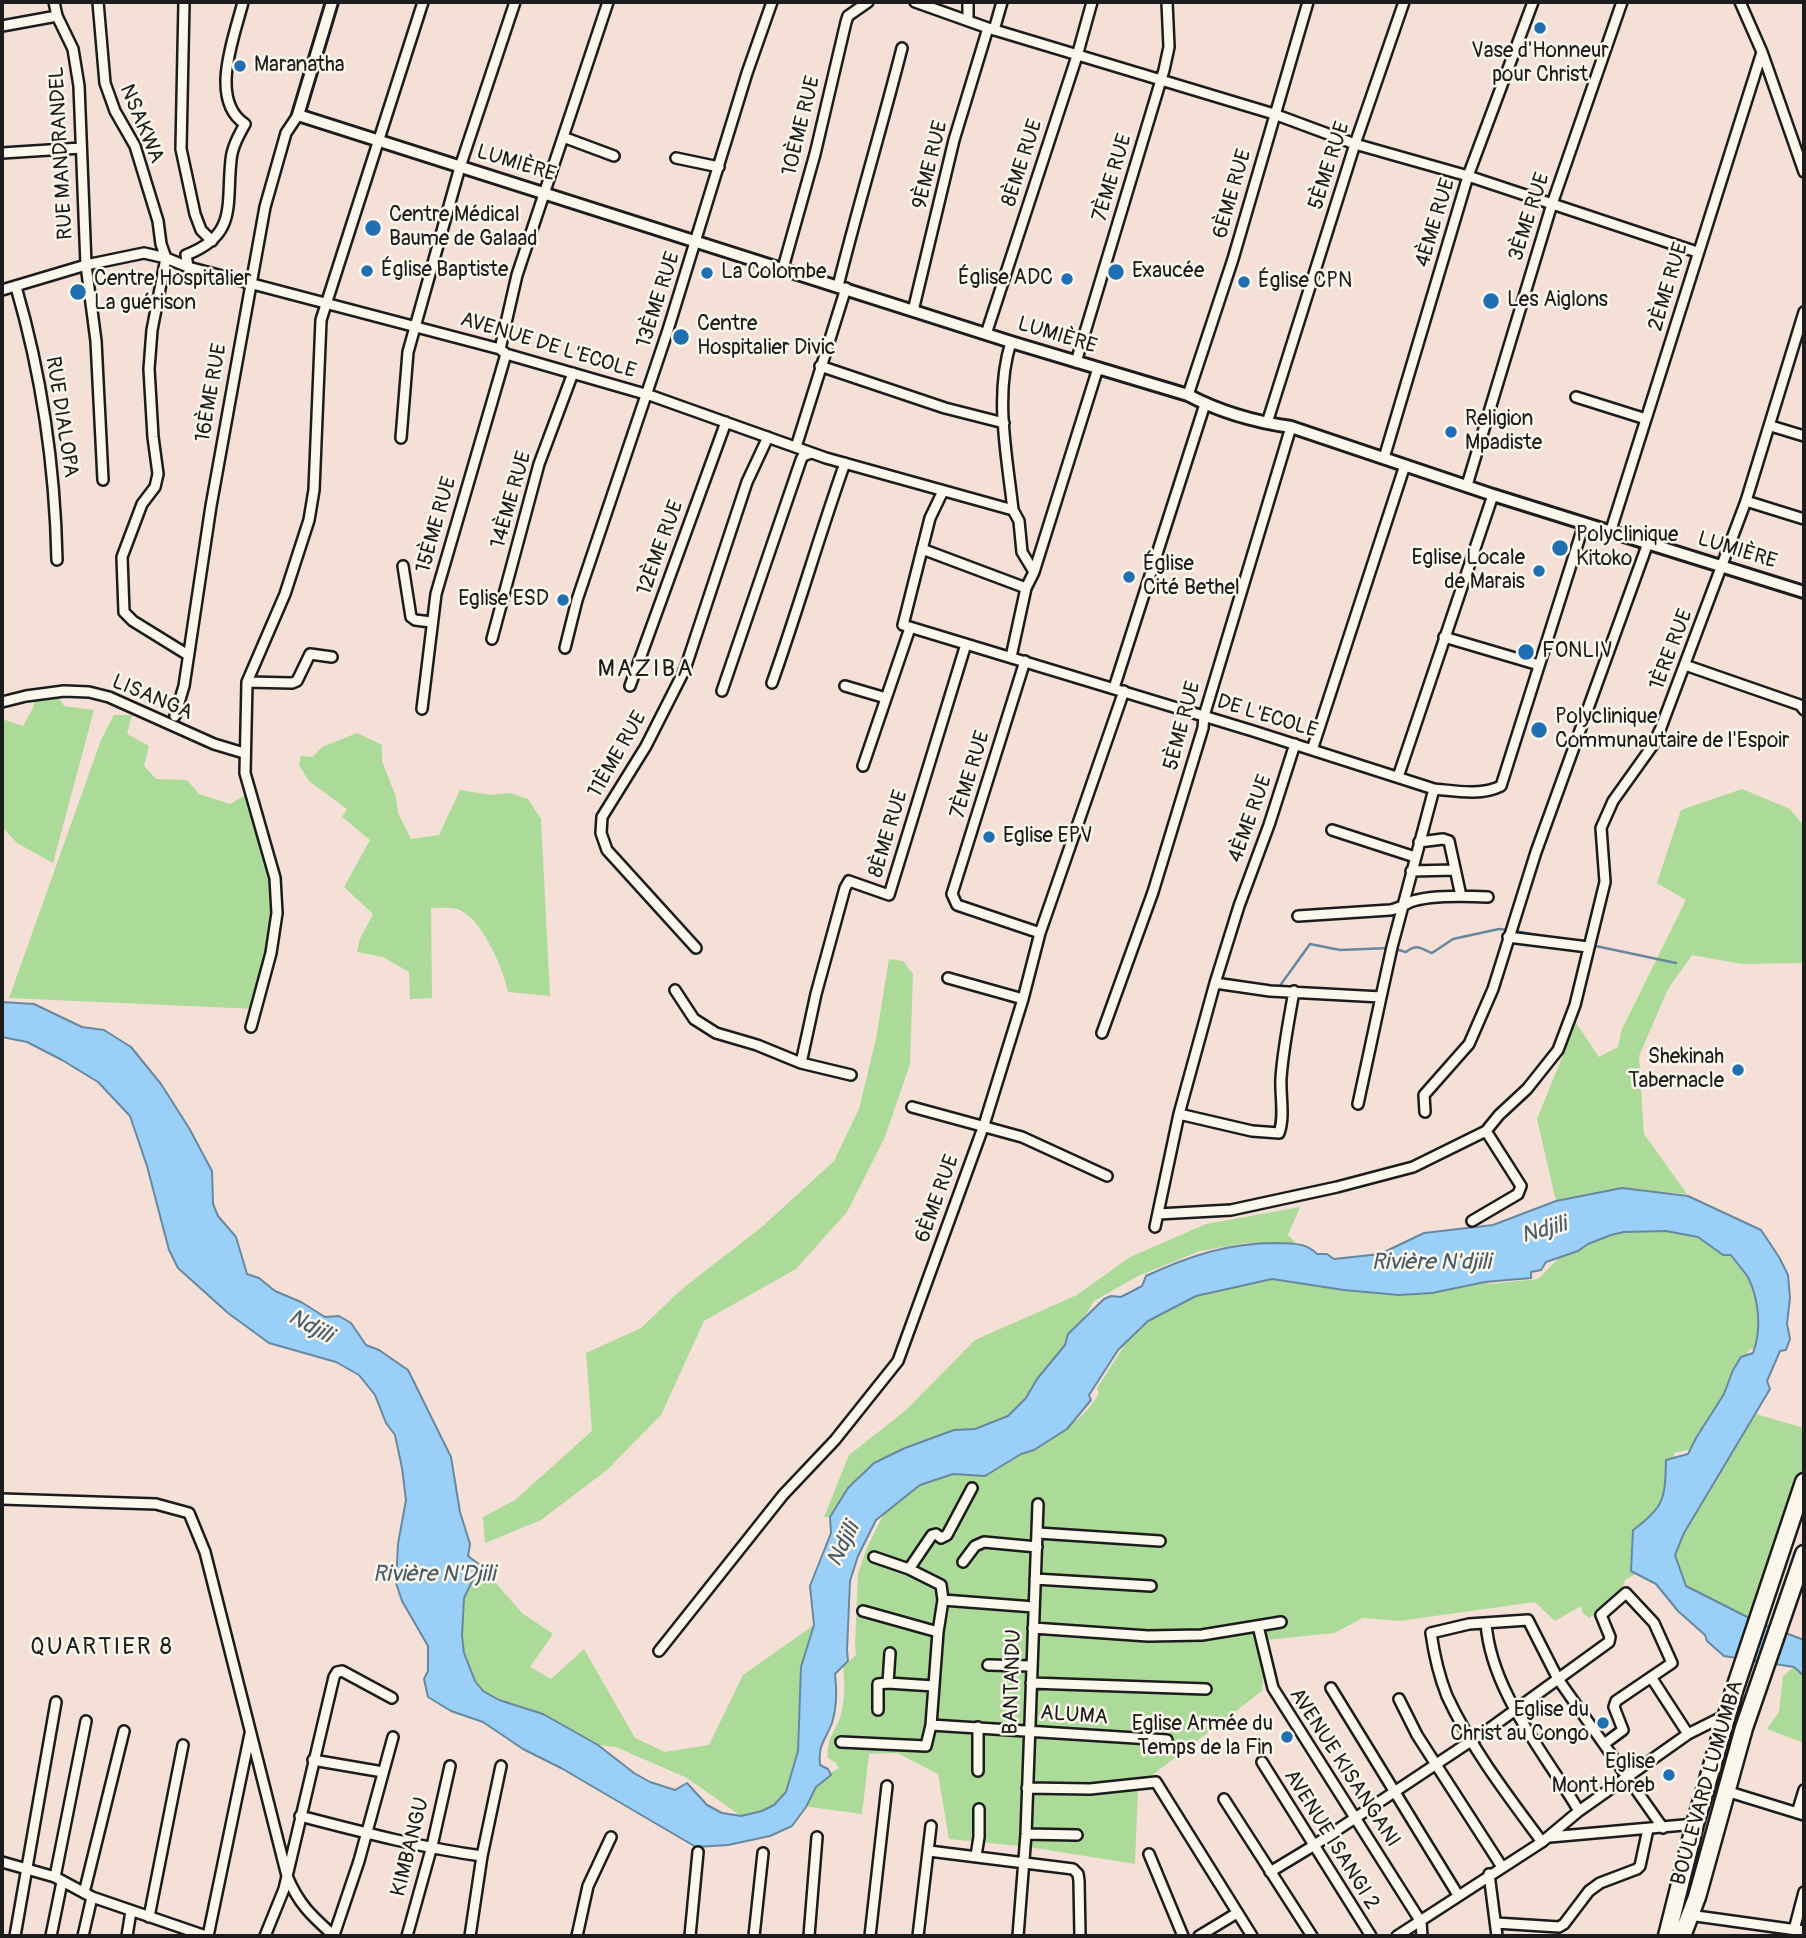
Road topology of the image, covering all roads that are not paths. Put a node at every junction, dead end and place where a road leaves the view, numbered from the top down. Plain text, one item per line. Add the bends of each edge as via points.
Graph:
1 (54, 2) edge
2 (98, 2) edge
3 (184, 2) edge
4 (243, 2) edge
5 (332, 2) edge
6 (423, 2) edge
7 (515, 2) edge
8 (608, 2) edge
9 (772, 2) edge
10 (867, 2) edge
11 (915, 2) edge
12 (968, 2) edge
13 (1002, 2) edge
14 (1092, 2) edge
15 (1167, 2) edge
16 (1308, 2) edge
17 (1404, 2) edge
18 (1533, 2) edge
19 (1622, 2) edge
20 (1740, 2) edge
21 (929, 4) edge
22 (57, 16) junction
23 (968, 20) junction
24 (2, 26) edge
25 (991, 29) junction
26 (902, 48) dead end
27 (1762, 52) junction
28 (1077, 56) junction
29 (1160, 81) junction
30 (1275, 114) junction
31 (298, 115) junction
32 (563, 137) junction
33 (379, 142) junction
34 (1355, 144) junction
35 (81, 148) junction
36 (2, 153) edge
37 (614, 156) dead end
38 (676, 158) dead end
39 (460, 167) junction
40 (719, 167) junction
41 (1804, 172) edge
42 (1468, 176) junction
43 (544, 192) junction
44 (1552, 204) junction
45 (212, 241) junction
46 (696, 241) junction
47 (1697, 252) junction
48 (166, 258) junction
49 (86, 265) junction
50 (188, 267) junction
51 (783, 268) junction
52 (251, 283) junction
53 (22, 284) junction
54 (842, 287) junction
55 (2, 290) edge
56 (327, 303) junction
57 (913, 311) junction
58 (1804, 312) edge
59 (415, 325) junction
60 (986, 334) junction
61 (1011, 342) junction
62 (1799, 349) edge
63 (503, 352) junction
64 (1076, 362) junction
65 (820, 366) junction
66 (1098, 369) junction
67 (573, 373) junction
68 (647, 394) junction
69 (1188, 395) junction
70 (1576, 397) dead end
71 (1205, 404) junction
72 (1646, 419) junction
73 (726, 422) junction
74 (1267, 423) junction
75 (1004, 424) junction
76 (1771, 426) junction
77 (1292, 427) junction
78 (1804, 436) edge
79 (768, 437) junction
80 (401, 438) dead end
81 (796, 447) junction
82 (811, 453) junction
83 (1384, 458) junction
84 (845, 463) junction
85 (1405, 465) junction
86 (103, 480) dead end
87 (1467, 485) junction
88 (943, 491) junction
89 (1493, 495) junction
90 (1746, 501) junction
91 (1013, 510) junction
92 (1804, 519) edge
93 (1584, 524) junction
94 (1610, 533) junction
95 (1648, 544) junction
96 (922, 549) junction
97 (57, 560) dead end
98 (404, 566) dead end
99 (1723, 566) junction
100 (1034, 572) junction
101 (1026, 588) junction
102 (1804, 592) edge
103 (431, 622) junction
104 (906, 626) junction
105 (1444, 637) junction
106 (492, 639) dead end
107 (966, 644) junction
108 (565, 648) dead end
109 (188, 655) junction
110 (332, 657) dead end
111 (1011, 657) junction
112 (1025, 661) junction
113 (1539, 665) junction
114 (1685, 665) junction
115 (247, 682) junction
116 (772, 683) dead end
117 (630, 686) dead end
118 (845, 686) dead end
119 (1114, 688) junction
120 (722, 691) dead end
121 (1124, 691) junction
122 (886, 698) junction
123 (2, 702) edge
124 (422, 709) dead end
125 (1804, 710) edge
126 (175, 716) dead end
127 (1203, 716) junction
128 (1295, 744) junction
129 (1312, 750) junction
130 (244, 754) junction
131 (863, 766) dead end
132 (1398, 776) junction
133 (1434, 789) junction
134 (1332, 830) dead end
135 (1419, 842) junction
136 (1415, 857) junction
137 (1455, 870) junction
138 (1411, 871) junction
139 (1461, 896) junction
140 (1488, 897) dead end
141 (1402, 908) junction
142 (1298, 916) dead end
143 (1040, 933) junction
144 (1508, 937) junction
145 (1588, 945) junction
146 (696, 948) dead end
147 (948, 978) dead end
148 (1215, 983) junction
149 (675, 990) dead end
150 (1294, 991) junction
151 (1381, 997) junction
152 (1023, 999) junction
153 (251, 1027) dead end
154 (1102, 1033) dead end
155 (801, 1063) junction
156 (851, 1075) dead end
157 (1358, 1104) dead end
158 (912, 1107) dead end
159 (1425, 1112) dead end
160 (1179, 1115) junction
161 (984, 1125) junction
162 (1486, 1131) junction
163 (1107, 1176) dead end
164 (1158, 1214) junction
165 (1472, 1221) dead end
166 (1155, 1227) dead end
167 (1804, 1482) edge
168 (972, 1488) dead end
169 (2, 1499) edge
170 (1038, 1504) dead end
171 (1038, 1533) junction
172 (1160, 1541) dead end
173 (1038, 1547) junction
174 (874, 1557) dead end
175 (963, 1562) dead end
176 (1803, 1562) edge
177 (909, 1569) junction
178 (1035, 1578) junction
179 (1151, 1586) dead end
180 (942, 1603) junction
181 (1034, 1607) junction
182 (863, 1611) dead end
183 (1281, 1622) dead end
184 (1486, 1623) junction
185 (1258, 1626) junction
186 (1033, 1628) junction
187 (938, 1632) junction
188 (659, 1651) dead end
189 (890, 1653) dead end
190 (988, 1665) dead end
191 (1031, 1666) junction
192 (1651, 1678) junction
193 (1558, 1679) junction
194 (888, 1683) junction
195 (1031, 1683) junction
196 (934, 1686) junction
197 (1331, 1688) dead end
198 (1206, 1689) dead end
199 (392, 1698) dead end
200 (1399, 1699) dead end
201 (56, 1702) dead end
202 (1516, 1709) junction
203 (878, 1710) dead end
204 (1729, 1714) junction
205 (86, 1721) dead end
206 (931, 1725) junction
207 (978, 1727) junction
208 (251, 1728) junction
209 (124, 1731) dead end
210 (1029, 1731) junction
211 (1688, 1734) junction
212 (393, 1737) dead end
213 (1167, 1740) dead end
214 (1472, 1740) junction
215 (841, 1742) dead end
216 (1604, 1744) junction
217 (183, 1745) dead end
218 (313, 1760) junction
219 (1262, 1762) dead end
220 (1436, 1763) junction
221 (450, 1766) dead end
222 (501, 1766) dead end
223 (978, 1771) dead end
224 (383, 1772) junction
225 (1626, 1777) junction
226 (887, 1786) dead end
227 (1027, 1788) junction
228 (1804, 1790) edge
229 (1395, 1791) junction
230 (1726, 1791) junction
231 (1224, 1799) dead end
232 (979, 1809) dead end
233 (1580, 1811) junction
234 (1800, 1814) edge
235 (300, 1816) junction
236 (1355, 1817) junction
237 (1695, 1824) junction
238 (932, 1826) dead end
239 (1663, 1828) junction
240 (1648, 1829) junction
241 (367, 1833) junction
242 (1026, 1834) junction
243 (1077, 1835) dead end
244 (611, 1837) dead end
245 (817, 1837) dead end
246 (1545, 1840) junction
247 (432, 1846) junction
248 (1313, 1846) junction
249 (929, 1851) junction
250 (698, 1852) dead end
251 (763, 1853) dead end
252 (1149, 1854) dead end
253 (482, 1856) junction
254 (976, 1856) junction
255 (2, 1862) edge
256 (1023, 1862) junction
257 (1502, 1867) junction
258 (25, 1870) junction
259 (1270, 1872) junction
260 (1489, 1874) junction
261 (287, 1876) junction
262 (58, 1879) junction
263 (1804, 1892) edge
264 (88, 1895) junction
265 (1458, 1895) junction
266 (131, 1911) junction
267 (1237, 1913) junction
268 (1681, 1914) junction
269 (149, 1917) junction
270 (1421, 1922) junction
271 (1496, 1923) junction
272 (1799, 1931) edge
273 (1781, 1933) edge
274 (15, 1936) edge
275 (51, 1936) edge
276 (83, 1936) edge
277 (127, 1936) edge
278 (207, 1936) edge
279 (265, 1936) edge
280 (334, 1936) edge
281 (407, 1936) edge
282 (470, 1936) edge
283 (577, 1936) edge
284 (690, 1936) edge
285 (754, 1936) edge
286 (809, 1936) edge
287 (870, 1936) edge
288 (918, 1936) edge
289 (1018, 1936) edge
290 (1080, 1936) edge
291 (1183, 1936) edge
292 (1199, 1936) edge
293 (1252, 1936) edge
294 (1312, 1936) edge
295 (1371, 1936) edge
296 (1397, 1936) edge
297 (1422, 1936) edge
298 (1497, 1936) edge
299 (1667, 1936) edge
300 (1682, 1936) edge

1 - 22 street, RUE MANDRANDEL
2 - 48 street, NSAKWA via 105,83 114,111 135,146
3 - 45 street via 181,149 195,214
4 - 45 street via 225,77 228,103 245,124 230,160 226,222
5 - 31 street, 16ÈME RUE
6 - 33 street
7 - 39 street
8 - 32 street, 15ÈME RUE
9 - 40 street, 13ÈME RUE
10 - 51 street, 10ÈME RUE via 846,22
11 - 21 street
12 - 23 street
13 - 25 street, 9ÈME RUE
14 - 28 street, 8ÈME RUE
15 - 29 street, 7ÈME RUE via 1169,47
16 - 30 street, 6ÈME RUE
17 - 34 street, 5ÈME RUE
18 - 42 street, 4ÈME RUE
19 - 44 street, 3ÈME RUE
20 - 27 street
21 - 23 street
22 - 24 street
22 - 35 street, RUE MANDRANDEL via 73,49
23 - 25 street
25 - 28 street
25 - 57 street, 9ÈME RUE via 954,140
26 - 54 street
27 - 41 street
27 - 47 street, 2ÈME RUE
28 - 29 street
28 - 60 street, 8ÈME RUE
29 - 30 street
29 - 64 street, 7ÈME RUE
30 - 34 street
30 - 69 street, 6ÈME RUE
31 - 33 street, LUMIÈRE
31 - 52 street, 16ÈME RUE via 286,133 265,207
32 - 37 street
32 - 43 street, 15ÈME RUE
33 - 39 street, LUMIÈRE
33 - 56 street
34 - 42 street
34 - 74 street, 5ÈME RUE
35 - 36 street
35 - 49 street, RUE MANDRANDEL
38 - 40 street
39 - 43 street, LUMIÈRE
39 - 59 street
40 - 46 street, 13ÈME RUE
42 - 44 street
42 - 83 street, 4ÈME RUE
43 - 46 street, LUMIÈRE
43 - 63 street, 15ÈME RUE via 517,275
44 - 47 street
44 - 87 street, 3ÈME RUE
45 - 50 street via 186,255
46 - 51 street, LUMIÈRE
46 - 68 street, 13ÈME RUE
47 - 72 street, 2ÈME RUE
48 - 49 street, AVENUE DE L'ECOLE via 144,253
48 - 50 street, AVENUE DE L'ECOLE
48 - 109 street via 149,369 158,474 122,556 122,596 128,617
49 - 53 street, AVENUE DE L'ECOLE
49 - 86 street, RUE MANDRANDEL via 96,341
50 - 52 street, AVENUE DE L'ECOLE
51 - 54 street, LUMIÈRE
52 - 56 street, AVENUE DE L'ECOLE
52 - 109 street, 16ÈME RUE
53 - 55 street, AVENUE DE L'ECOLE
53 - 97 street, RUE DIALOPA via 16,287 36,359 55,492
54 - 57 street, LUMIÈRE
54 - 65 street
56 - 59 street, AVENUE DE L'ECOLE
56 - 115 street via 321,320 309,520 285,594
57 - 60 street, LUMIÈRE
58 - 62 street, 1ÈRE RUE
59 - 63 street, AVENUE DE L'ECOLE
59 - 80 street via 408,352
60 - 61 street, LUMIÈRE
61 - 64 street, LUMIÈRE
61 - 75 street via 1002,385
62 - 76 street, 1ÈRE RUE
63 - 67 street, AVENUE DE L'ECOLE
63 - 103 street, 15ÈME RUE
64 - 66 street, LUMIÈRE
65 - 75 street
65 - 81 street
66 - 69 street, LUMIÈRE
66 - 100 street
67 - 68 street, AVENUE DE L'ECOLE
67 - 106 street, 14ÈME RUE via 539,464
68 - 73 street, AVENUE DE L'ECOLE
68 - 108 street, 13ÈME RUE
69 - 71 street, LUMIÈRE
70 - 72 street
71 - 74 street, LUMIÈRE
71 - 119 street
72 - 94 street, 2ÈME RUE
73 - 79 street, AVENUE DE L'ECOLE
73 - 117 street, 12ÈME RUE
74 - 77 street, LUMIÈRE
75 - 91 street
76 - 78 street
76 - 90 street, 1ÈRE RUE
77 - 83 street, LUMIÈRE
77 - 127 street, 5ÈME RUE
79 - 81 street, AVENUE DE L'ECOLE
79 - 146 street, 11ÈME RUE via 747,482 685,669 646,746 602,817 607,850
81 - 82 street, AVENUE DE L'ECOLE
82 - 84 street, AVENUE DE L'ECOLE
82 - 120 street via 801,460
83 - 85 street, LUMIÈRE
84 - 88 street, AVENUE DE L'ECOLE
84 - 116 street
85 - 87 street, LUMIÈRE
85 - 129 street
87 - 89 street, LUMIÈRE
88 - 91 street, AVENUE DE L'ECOLE
88 - 96 street
89 - 93 street, LUMIÈRE
89 - 105 street
90 - 92 street
90 - 99 street, 1ÈRE RUE
91 - 100 street via 1020,521 1021,552
93 - 94 street, LUMIÈRE
93 - 113 street
94 - 95 street, LUMIÈRE
95 - 99 street, LUMIÈRE
95 - 144 street
96 - 101 street
96 - 104 street
98 - 103 street via 411,617
99 - 102 street, LUMIÈRE
99 - 114 street, 1ÈRE RUE
100 - 101 street
101 - 111 street
103 - 124 street, 15ÈME RUE
104 - 107 street, DE L'ECOLE
104 - 122 street
105 - 113 street
105 - 132 street
107 - 111 street, DE L'ECOLE
107 - 155 street, 8ÈME RUE via 888,895 849,881 845,888
109 - 126 street, 16ÈME RUE
110 - 115 street via 310,654 292,684
111 - 112 street, DE L'ECOLE
112 - 119 street, DE L'ECOLE
112 - 143 street, 7ÈME RUE via 953,901
113 - 133 street, DE L'ECOLE via 1501,786 1481,792
114 - 125 street
114 - 145 street, 1ÈRE RUE via 1657,737 1601,828 1605,882
115 - 130 street
118 - 122 street
119 - 121 street, DE L'ECOLE
121 - 127 street, DE L'ECOLE
121 - 143 street, 6ÈME RUE
122 - 131 street
123 - 130 street, LISANGA via 64,691 109,696
127 - 128 street, DE L'ECOLE
127 - 154 street, 5ÈME RUE via 1153,892
128 - 129 street, DE L'ECOLE
128 - 148 street, 4ÈME RUE
129 - 132 street, DE L'ECOLE
130 - 153 street via 249,793 275,878 277,913
132 - 133 street, DE L'ECOLE
133 - 135 street
134 - 136 street
135 - 136 street
135 - 137 street via 1447,839
136 - 138 street
137 - 138 street
137 - 139 street
138 - 141 street
139 - 140 street
139 - 141 street via 1410,902
141 - 142 street
141 - 151 street
143 - 152 street, 6ÈME RUE
144 - 145 street
144 - 159 street via 1493,989 1469,1044 1424,1095
145 - 162 street, 1ÈRE RUE via 1575,1005 1558,1050
147 - 152 street
148 - 150 street
148 - 160 street, 4ÈME RUE
149 - 155 street via 694,1019 716,1033
150 - 151 street
150 - 160 street via 1283,1056 1279,1133
151 - 157 street
152 - 161 street, 6ÈME RUE
155 - 156 street
158 - 161 street
160 - 164 street, 4ÈME RUE
161 - 163 street via 1023,1137
161 - 188 street, 6ÈME RUE via 898,1361 835,1440 783,1495
162 - 164 street via 1413,1167 1338,1187 1231,1210
162 - 165 street via 1521,1186 1518,1194
164 - 166 street, 4ÈME RUE
167 - 204 highway, BOULEVARD LUMUMBA
168 - 177 street via 947,1535 932,1535
169 - 208 street via 156,1504 189,1513 205,1552
170 - 171 street, BANTANDU
171 - 172 street
171 - 173 street, BANTANDU
173 - 175 street via 984,1542
173 - 178 street, BANTANDU
174 - 177 street
176 - 230 highway, BOULEVARD LUMUMBA
177 - 180 street via 942,1585
178 - 179 street
178 - 181 street, BANTANDU
180 - 181 street
180 - 187 street
181 - 186 street, BANTANDU
182 - 187 street
183 - 185 street
184 - 193 street via 1528,1620
184 - 202 street via 1490,1655
184 - 214 street via 1431,1633 1448,1697
185 - 186 street via 1202,1635 1148,1636
185 - 236 street, AVENUE KISANGANI via 1273,1688
186 - 191 street, BANTANDU
187 - 196 street
189 - 194 street
190 - 191 street
191 - 195 street, BANTANDU
192 - 193 street via 1672,1660 1654,1623 1626,1593 1601,1615 1609,1642
192 - 211 street
192 - 216 street via 1614,1704 1623,1730
193 - 202 street
193 - 216 street
194 - 196 street
194 - 203 street via 878,1684
195 - 198 street
195 - 210 street, BANTANDU
196 - 206 street
197 - 229 street
199 - 218 street via 337,1672
200 - 220 street
201 - 258 street
202 - 214 street
202 - 233 street
204 - 211 street
204 - 237 highway, BOULEVARD LUMUMBA
205 - 262 street
206 - 207 street, ALUMA
206 - 215 street via 926,1746
207 - 210 street, ALUMA
207 - 223 street
208 - 261 street
208 - 278 street
209 - 264 street
210 - 213 street, ALUMA
210 - 227 street, BANTANDU
211 - 225 street
212 - 224 street
214 - 220 street
214 - 246 street
216 - 225 street
217 - 269 street
218 - 224 street
218 - 235 street
219 - 248 street, AVENUE ISANGI 2
220 - 229 street
220 - 257 street
221 - 247 street, KIMBANGU
222 - 253 street
224 - 241 street
225 - 233 street
225 - 239 street
226 - 287 street
227 - 242 street, BANTANDU
227 - 267 street via 1090,1789 1156,1782
228 - 234 street
229 - 236 street
229 - 265 street
230 - 234 street
230 - 268 highway, BOULEVARD LUMUMBA via 1697,1897
231 - 259 street
232 - 254 street
233 - 246 street
235 - 241 street
235 - 261 street
236 - 248 street
236 - 270 street, AVENUE KISANGANI
237 - 239 street
237 - 268 highway, BOULEVARD LUMUMBA
238 - 249 street
239 - 240 street
240 - 246 street
240 - 271 street via 1637,1869 1589,1891 1564,1924
241 - 247 street
241 - 280 street
242 - 243 street
242 - 256 street, BANTANDU
244 - 283 street via 587,1886
245 - 286 street
246 - 257 street
247 - 253 street
247 - 281 street, KIMBANGU
248 - 259 street
248 - 295 street, AVENUE ISANGI 2
249 - 254 street
249 - 288 street
250 - 284 street
251 - 285 street
252 - 291 street
253 - 282 street
254 - 256 street
255 - 258 street
256 - 289 street, BANTANDU
256 - 290 street via 1073,1869 1078,1874
257 - 260 street
258 - 262 street
258 - 274 street
259 - 294 street
260 - 265 street
260 - 271 street
261 - 279 street
261 - 280 street via 301,1905
262 - 264 street
262 - 275 street
263 - 272 street
264 - 266 street
264 - 276 street
265 - 270 street
266 - 269 street
266 - 277 street
267 - 292 street
267 - 293 street
268 - 273 street
268 - 299 highway, BOULEVARD LUMUMBA
268 - 300 highway, BOULEVARD LUMUMBA
269 - 278 street
270 - 296 street
270 - 297 street
271 - 298 street
272 - 273 street

